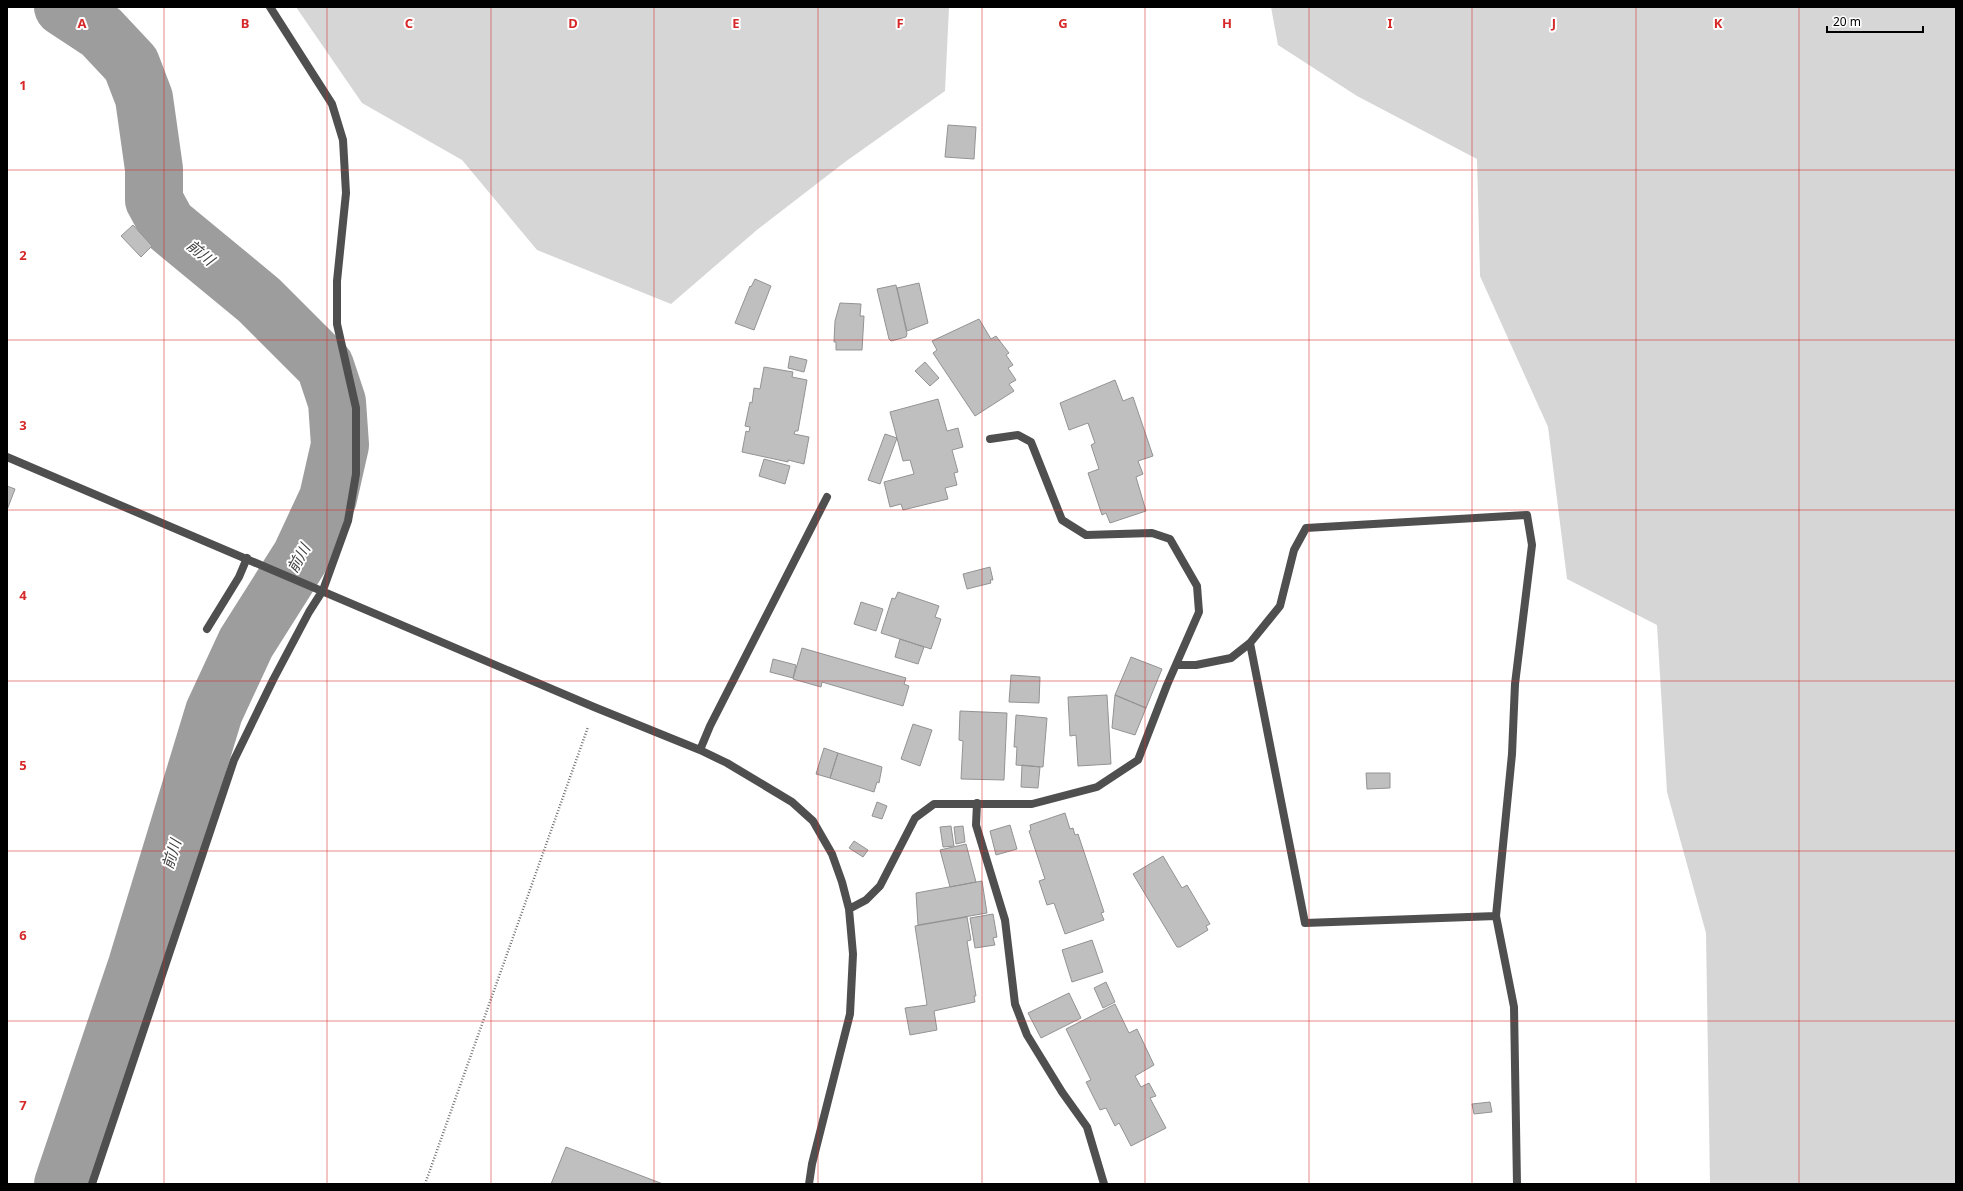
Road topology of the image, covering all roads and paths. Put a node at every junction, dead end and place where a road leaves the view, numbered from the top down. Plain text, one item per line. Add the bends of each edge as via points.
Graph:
1 (270, 7) edge
2 (990, 439) dead end
3 (7, 457) edge
4 (827, 496) dead end
5 (248, 558) junction
6 (323, 590) junction
7 (207, 629) dead end
8 (1250, 643) junction
9 (1176, 665) junction
10 (594, 707) junction
11 (700, 750) junction
12 (977, 803) junction
13 (849, 909) junction
14 (1496, 916) junction
15 (92, 1184) edge
16 (425, 1184) edge
17 (809, 1184) edge
18 (1104, 1184) edge
19 (1518, 1184) edge

1 - 6 street via 332,104 343,140 346,193 337,281 337,324 356,408 356,474 348,521
2 - 9 street via 1018,436 1031,442 1062,520 1086,535 1152,533 1170,539 1197,586 1199,612
3 - 5 street
4 - 11 street
5 - 6 street
5 - 7 street
6 - 10 street
6 - 15 street via 308,612 276,673 234,760
8 - 9 street via 1231,658 1196,666
8 - 14 street via 1305,923
8 - 14 street via 1280,606 1294,550 1306,528 1527,516 1532,545 1515,684 1512,754
9 - 12 street via 1138,760 1097,787 1032,804
10 - 11 street
10 - 16 path
11 - 13 street via 792,802 813,821 832,854
12 - 13 street via 934,804 915,818 880,886 866,900
12 - 18 street via 976,825 1005,920 1015,1004 1027,1035 1087,1127
13 - 17 street via 853,954 850,1014
14 - 19 street via 1514,1007

